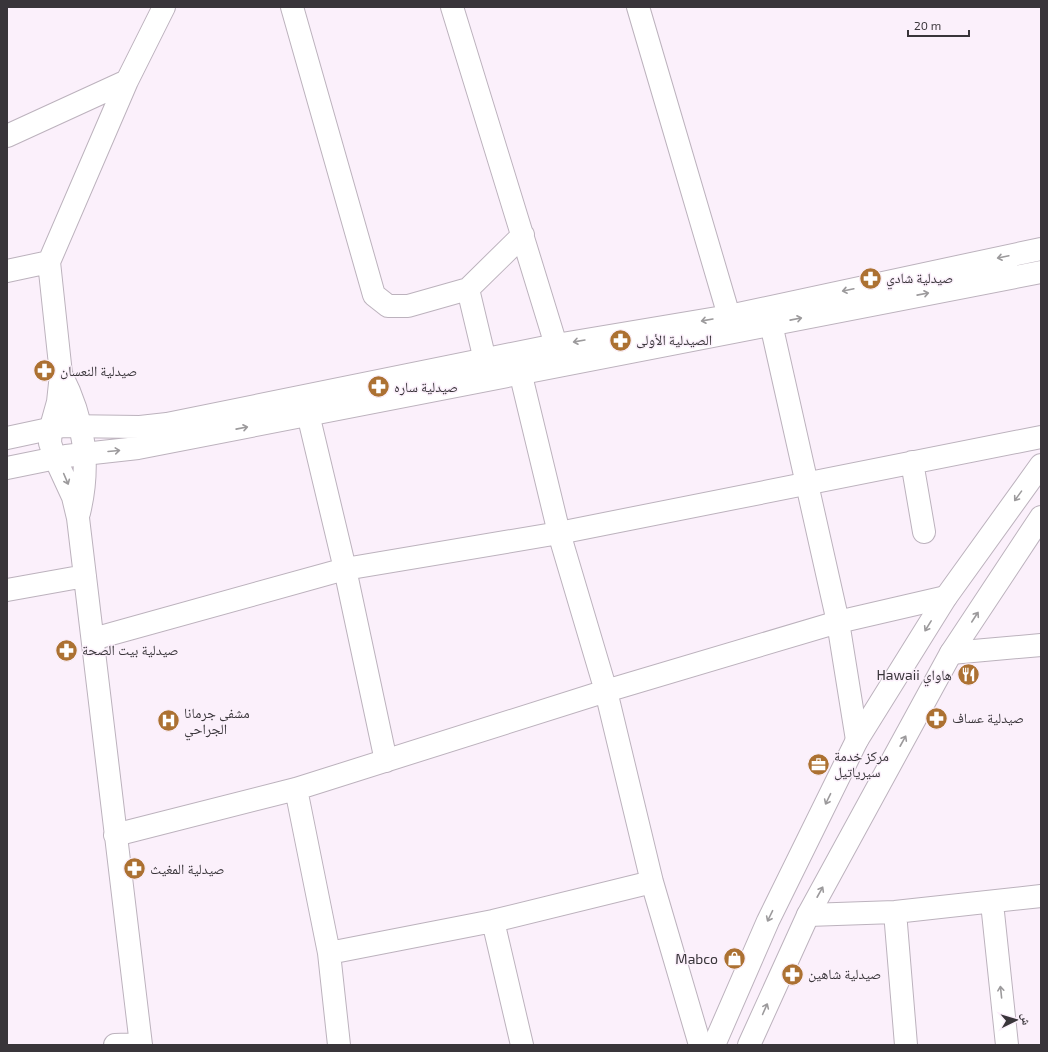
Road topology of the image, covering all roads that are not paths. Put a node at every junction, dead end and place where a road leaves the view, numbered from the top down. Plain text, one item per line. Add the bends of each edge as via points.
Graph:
1 (164, 7) edge
2 (292, 7) edge
3 (452, 7) edge
4 (638, 7) edge
5 (127, 81) junction
6 (7, 136) edge
7 (523, 236) junction
8 (1041, 249) edge
9 (49, 262) junction
10 (7, 270) edge
11 (1041, 272) edge
12 (468, 289) junction
13 (729, 316) junction
14 (771, 324) junction
15 (556, 345) junction
16 (518, 363) junction
17 (487, 370) junction
18 (61, 374) junction
19 (308, 414) junction
20 (81, 425) junction
21 (51, 428) junction
22 (1041, 437) edge
23 (7, 438) edge
24 (85, 454) junction
25 (55, 458) junction
26 (912, 462) junction
27 (1041, 465) edge
28 (7, 468) edge
29 (806, 483) junction
30 (1041, 517) edge
31 (78, 518) junction
32 (924, 532) dead end
33 (559, 533) junction
34 (345, 569) junction
35 (86, 576) junction
36 (7, 590) edge
37 (946, 597) junction
38 (838, 622) junction
39 (93, 639) junction
40 (1041, 645) edge
41 (952, 653) junction
42 (606, 691) junction
43 (857, 740) junction
44 (386, 761) junction
45 (296, 789) junction
46 (115, 835) junction
47 (652, 882) junction
48 (1041, 896) edge
49 (992, 903) junction
50 (895, 912) junction
51 (808, 915) junction
52 (494, 921) junction
53 (329, 953) junction
54 (141, 1044) edge
55 (115, 1045) edge
56 (339, 1045) edge
57 (522, 1045) edge
58 (700, 1045) edge
59 (714, 1045) edge
60 (749, 1045) edge
61 (906, 1045) edge
62 (1007, 1045) edge

1 - 5 street
2 - 12 street via 374,295 388,306 408,306
3 - 7 street
4 - 13 street
5 - 6 street
5 - 9 street
7 - 12 street
7 - 15 street
8 -> 13 street
9 - 10 street
9 - 18 street
14 -> 11 street
12 - 17 street
13 -> 15 street
14 - 16 street
14 - 29 street
15 - 16 street
16 - 17 street
16 - 33 street
17 - 19 street
17 - 20 street via 167,424 140,427
18 - 20 street
18 - 21 street via 58,402
24 -> 19 street via 138,448
19 - 34 street
20 - 21 street
20 - 24 street
21 - 23 street
21 - 25 street via 50,442
22 - 26 street
24 - 25 street
24 - 31 street via 85,475
25 - 28 street
25 -> 31 street via 67,481
26 - 29 street
26 - 32 street
27 -> 37 street
29 - 33 street
29 - 38 street
41 -> 30 street
31 - 35 street
33 - 34 street
33 - 42 street
34 - 39 street
34 - 44 street
35 - 36 street
35 - 39 street
37 - 38 street
37 -> 43 street
38 - 42 street
38 - 43 street
39 - 46 street
40 - 41 street
51 -> 41 street
42 - 44 street
42 - 47 street
43 -> 59 street via 768,921
44 - 45 street
45 - 46 street
45 - 53 street
46 - 54 street
47 - 52 street
47 - 58 street
48 - 49 street
49 - 50 street
62 -> 49 street
50 - 51 street
50 - 61 street
60 -> 51 street
52 - 53 street
52 - 57 street
53 - 56 street
54 - 55 street

